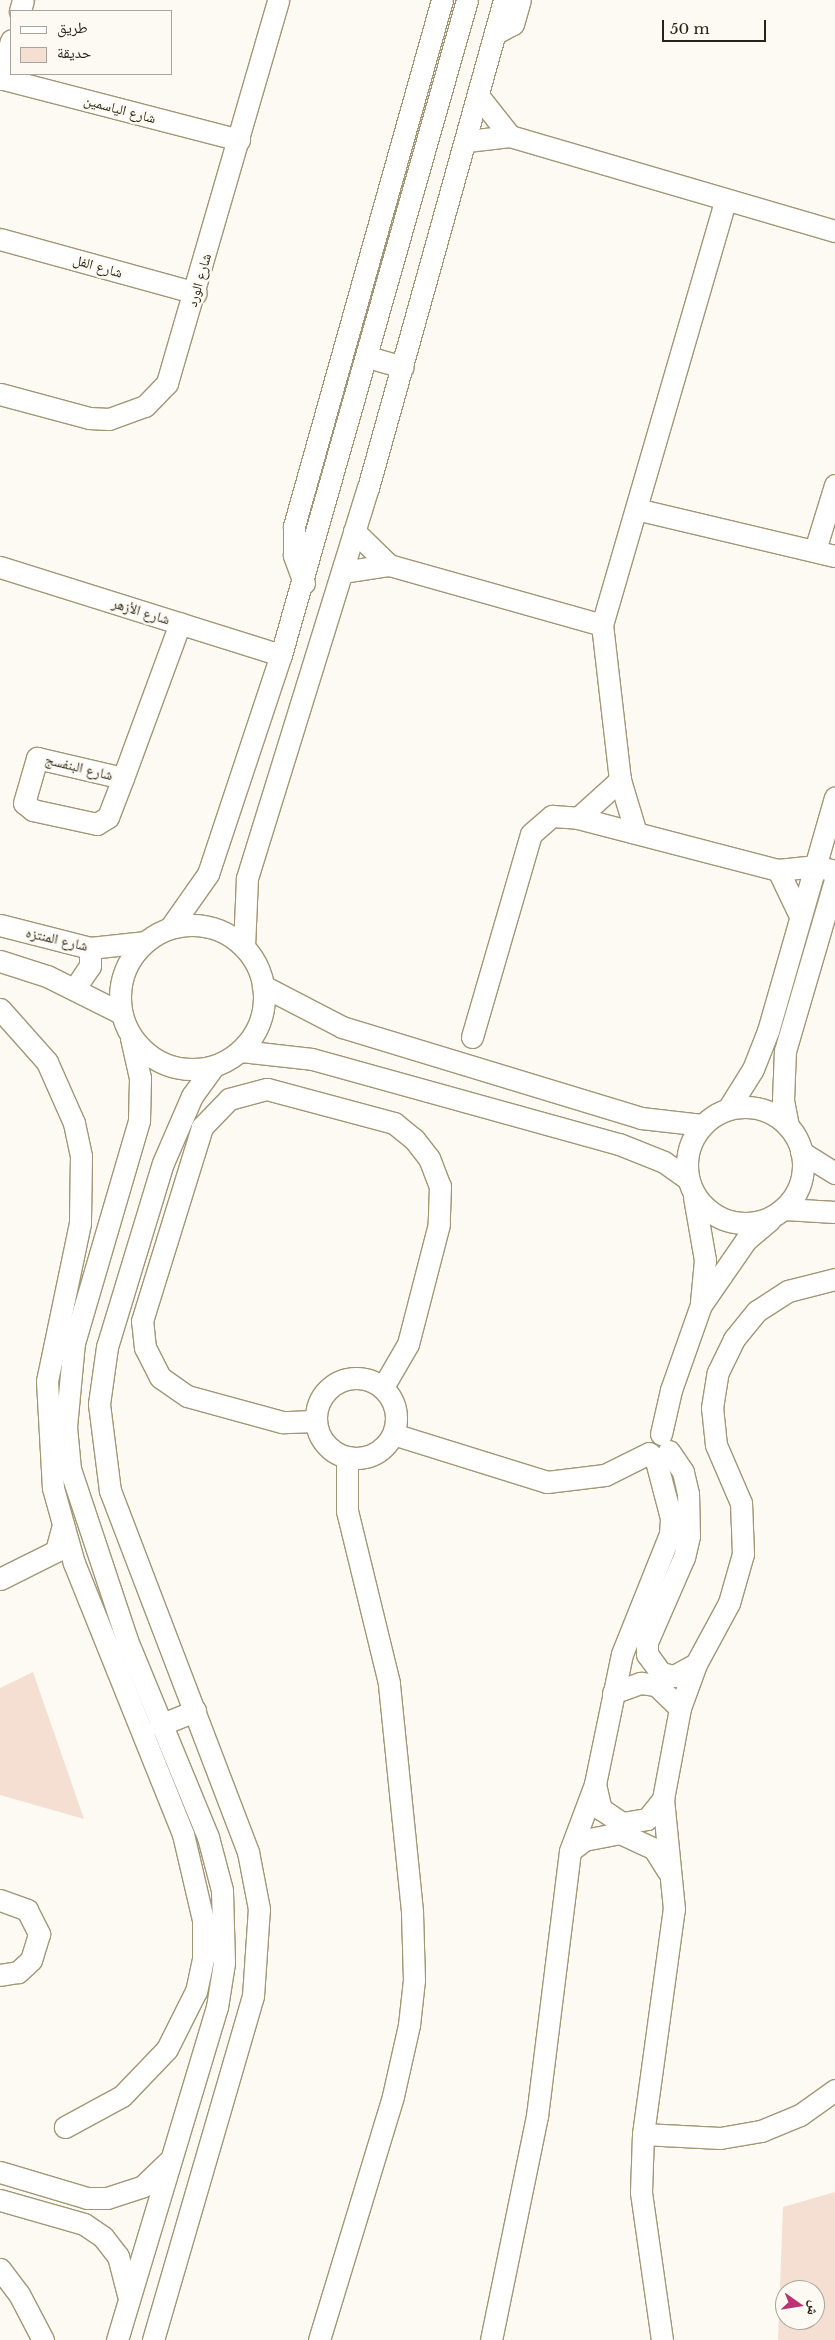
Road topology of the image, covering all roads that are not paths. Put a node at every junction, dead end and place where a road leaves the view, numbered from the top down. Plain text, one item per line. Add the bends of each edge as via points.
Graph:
1 (278, 0) edge
2 (442, 0) edge
3 (467, 0) edge
4 (504, 0) edge
5 (520, 0) edge
6 (496, 33) junction
7 (10, 44) edge
8 (0, 79) edge
9 (480, 98) junction
10 (510, 136) junction
11 (239, 140) junction
12 (467, 141) junction
13 (725, 201) junction
14 (835, 231) edge
15 (0, 239) edge
16 (196, 293) junction
17 (368, 357) junction
18 (403, 367) junction
19 (0, 394) edge
20 (835, 485) edge
21 (636, 509) junction
22 (354, 531) junction
23 (815, 550) junction
24 (835, 556) edge
25 (389, 565) junction
26 (0, 567) edge
27 (342, 572) junction
28 (304, 583) junction
29 (180, 623) junction
30 (602, 625) junction
31 (281, 655) junction
32 (123, 778) junction
33 (620, 780) junction
34 (835, 797) edge
35 (578, 818) junction
36 (636, 833) junction
37 (814, 866) junction
38 (778, 870) junction
39 (835, 871) edge
40 (835, 880) edge
41 (0, 908) edge
42 (800, 916) junction
43 (830, 920) edge
44 (0, 925) edge
45 (170, 928) junction
46 (22, 931) junction
47 (144, 942) junction
48 (244, 947) junction
49 (90, 948) junction
50 (0, 961) edge
51 (263, 986) junction
52 (75, 988) junction
53 (0, 1009) edge
54 (121, 1013) junction
55 (131, 1038) junction
56 (472, 1038) dead end
57 (241, 1051) junction
58 (213, 1067) junction
59 (728, 1109) junction
60 (702, 1125) junction
61 (788, 1126) junction
62 (802, 1152) junction
63 (835, 1173) edge
64 (690, 1186) junction
65 (780, 1212) junction
66 (835, 1212) edge
67 (835, 1279) edge
68 (74, 1300) junction
69 (701, 1305) junction
70 (383, 1387) junction
71 (315, 1421) junction
72 (393, 1434) junction
73 (659, 1449) junction
74 (347, 1457) junction
75 (80, 1508) junction
76 (63, 1523) junction
77 (56, 1551) junction
78 (74, 1562) junction
79 (101, 1564) junction
80 (0, 1579) edge
81 (170, 1650) junction
82 (136, 1661) junction
83 (696, 1664) junction
84 (658, 1679) junction
85 (613, 1693) junction
86 (680, 1708) junction
87 (195, 1711) junction
88 (160, 1725) junction
89 (594, 1784) junction
90 (663, 1799) junction
91 (621, 1828) junction
92 (570, 1852) junction
93 (670, 1878) junction
94 (0, 1900) edge
95 (225, 1918) junction
96 (203, 1920) junction
97 (0, 1975) edge
98 (835, 2090) edge
99 (65, 2127) dead end
100 (643, 2134) junction
101 (170, 2160) junction
102 (0, 2172) edge
103 (0, 2200) edge
104 (0, 2269) edge
105 (128, 2301) junction
106 (43, 2340) edge
107 (117, 2340) edge
108 (153, 2340) edge
109 (319, 2340) edge
110 (491, 2340) edge
111 (662, 2340) edge

1 - 11 street, شارع الورد
2 - 28 street via 294,526 294,555
3 - 17 street
4 - 6 street
5 - 6 street via 513,24
6 - 9 street
7 - 8 street
8 - 11 street, شارع الياسمين
9 - 10 street
9 - 12 street
10 - 12 street
10 - 13 street
11 - 16 street, شارع الورد
12 - 18 street
13 - 14 street
13 - 21 street
15 - 16 street, شارع الفل
16 - 19 street, شارع الورد via 173,371 145,406 128,414 90,418
17 - 18 street
17 - 28 street
18 - 22 street
20 - 23 street
21 - 23 street
21 - 30 street
22 - 25 street
22 - 27 street
23 - 24 street
25 - 27 street
25 - 30 street
26 - 29 street, شارع الأزهر
27 - 48 street via 247,878
28 - 31 street
29 - 31 street, شارع الأزهر
29 - 32 street, شارع البنفسج
30 - 33 street
31 - 45 street via 205,880
32 - 32 street, شارع البنفسج via 37,758 24,803 33,810 97,824 108,817
33 - 35 street
33 - 36 street
34 - 37 street
35 - 36 street
35 - 56 street via 552,816 531,834
36 - 38 street
37 - 38 street
37 - 39 street
37 - 42 street
38 - 42 street
40 - 43 street
41 - 46 street
42 - 59 street via 762,1049
43 - 61 street via 785,1051 783,1100
44 - 46 street, شارع المنتزه
45 - 47 street
45 - 48 street via 186,925 217,929
46 - 49 street, شارع المنتزه
47 - 49 street, شارع المنتزه
47 - 54 street via 128,963 120,987
48 - 51 street
49 - 52 street via 90,966
50 - 52 street
51 - 57 street via 260,1021
51 - 60 street via 342,1027 635,1116
52 - 54 street
53 - 68 street via 47,1062 74,1123 83,1190
54 - 55 street
55 - 58 street via 143,1052 176,1068
55 - 68 street via 140,1078 139,1120
57 - 58 street
57 - 64 street via 312,1058 610,1142 664,1162
58 - 81 street via 192,1096 162,1163 107,1347 99,1404 110,1491
59 - 60 street
59 - 61 street via 761,1109
60 - 64 street via 689,1150
61 - 62 street
62 - 63 street
62 - 65 street via 800,1183
64 - 65 street via 713,1214 739,1224
64 - 69 street via 705,1260
65 - 66 street
65 - 69 street via 746,1240
67 - 83 street via 788,1291 757,1311 734,1339 718,1372 712,1408 716,1445 741,1503 743,1554 729,1602
68 - 75 street via 74,1343 66,1427
68 - 76 street via 50,1364 46,1420 53,1488
69 - 73 street via 679,1364
70 - 71 street via 361,1377 336,1382 320,1398
70 - 71 street via 408,1344 439,1224 440,1186 429,1158 414,1139 394,1123 267,1089 229,1099 202,1127 142,1321 145,1348 160,1377 187,1396 282,1422
70 - 72 street via 395,1409
71 - 74 street via 329,1448
72 - 73 street via 547,1482 605,1475
72 - 74 street via 379,1451
73 - 84 street via 683,1472 691,1516 684,1558 647,1642 649,1660
73 - 85 street via 671,1518 670,1534 635,1616
74 - 109 street via 347,1511 389,1683 412,1911 414,1980 409,2025 393,2096
75 - 76 street
75 - 79 street
76 - 77 street
76 - 78 street
77 - 78 street
77 - 80 street
78 - 79 street
78 - 96 street via 184,1834
79 - 82 street
81 - 82 street via 151,1661
81 - 87 street
82 - 88 street
83 - 84 street via 674,1676
83 - 86 street
84 - 85 street via 626,1685
84 - 86 street
85 - 89 street
86 - 90 street
87 - 88 street
87 - 108 street via 248,1852 260,1938 253,1996
88 - 95 street via 208,1837
89 - 91 street via 600,1809
89 - 92 street
90 - 91 street via 647,1819
90 - 93 street
91 - 92 street via 584,1840
91 - 93 street via 654,1849
92 - 110 street via 537,2116
93 - 100 street via 672,1949
94 - 97 street via 27,1910 39,1934 36,1952 25,1967
95 - 96 street
95 - 101 street via 224,1963 217,2007
96 - 99 street via 203,1959 196,1991 167,2049 122,2096
98 - 100 street via 800,2115 761,2130 720,2138
100 - 111 street via 645,2244
101 - 102 street via 143,2186 107,2198 88,2198
101 - 105 street
103 - 105 street via 84,2224 103,2237 126,2277
104 - 106 street via 19,2294
105 - 107 street

